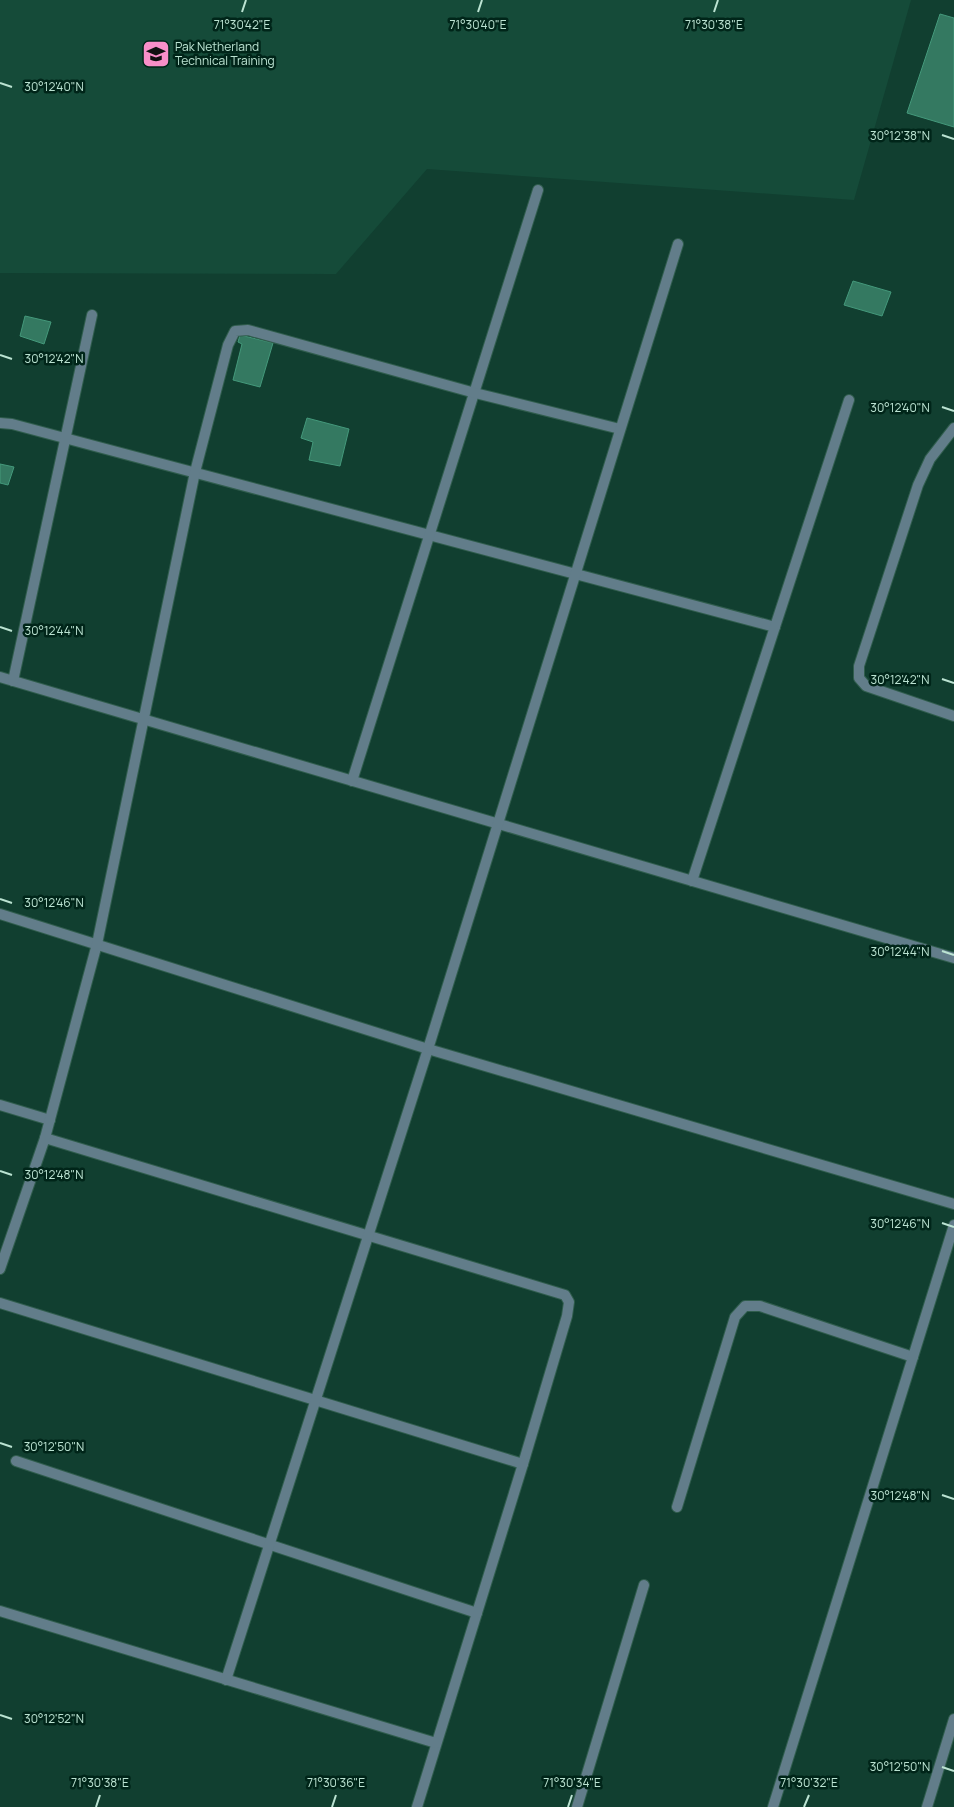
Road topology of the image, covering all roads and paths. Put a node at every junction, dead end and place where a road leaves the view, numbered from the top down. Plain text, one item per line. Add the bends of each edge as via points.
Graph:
1 (538, 190) dead end
2 (678, 244) dead end
3 (92, 315) dead end
4 (474, 393) junction
5 (849, 400) dead end
6 (0, 423) edge
7 (954, 428) edge
8 (620, 430) junction
9 (66, 438) junction
10 (195, 472) junction
11 (430, 535) junction
12 (576, 574) junction
13 (775, 627) junction
14 (0, 677) edge
15 (13, 681) junction
16 (954, 716) edge
17 (144, 719) junction
18 (352, 781) junction
19 (498, 824) junction
20 (692, 881) junction
21 (0, 914) edge
22 (97, 944) junction
23 (954, 958) edge
24 (428, 1049) junction
25 (0, 1105) edge
26 (50, 1120) junction
27 (45, 1138) junction
28 (954, 1204) edge
29 (954, 1225) edge
30 (368, 1236) junction
31 (0, 1269) edge
32 (0, 1303) edge
33 (913, 1357) junction
34 (316, 1400) junction
35 (16, 1462) dead end
36 (523, 1464) junction
37 (676, 1507) dead end
38 (269, 1545) junction
39 (644, 1585) dead end
40 (0, 1611) edge
41 (477, 1613) junction
42 (226, 1680) junction
43 (954, 1719) edge
44 (436, 1743) junction
45 (417, 1807) edge
46 (577, 1807) edge
47 (774, 1807) edge
48 (927, 1807) edge

1 - 4 street
2 - 8 street
3 - 9 street
4 - 8 street
4 - 10 street via 248,330 235,330 228,345
4 - 11 street
5 - 13 street
6 - 9 street
7 - 16 street via 930,459 918,484 859,666 859,678 866,686
8 - 12 street
9 - 10 street
9 - 15 street
10 - 11 street
10 - 17 street
11 - 12 street
11 - 18 street
12 - 13 street
12 - 19 street
13 - 20 street
14 - 15 street
15 - 17 street
17 - 18 street
17 - 22 street
18 - 19 street
19 - 20 street
19 - 24 street
20 - 23 street
21 - 22 street
22 - 24 street
22 - 26 street
24 - 28 street
24 - 30 street
25 - 26 street
26 - 27 street
27 - 30 street
27 - 31 street
29 - 33 street
30 - 34 street
30 - 36 street via 564,1295 569,1302
32 - 34 street
33 - 37 street via 760,1306 744,1306 735,1317
33 - 47 street
34 - 36 street
34 - 38 street
35 - 38 street
36 - 41 street
38 - 41 street
38 - 42 street
39 - 46 street
40 - 42 street
41 - 44 street
42 - 44 street
43 - 48 street
44 - 45 street

